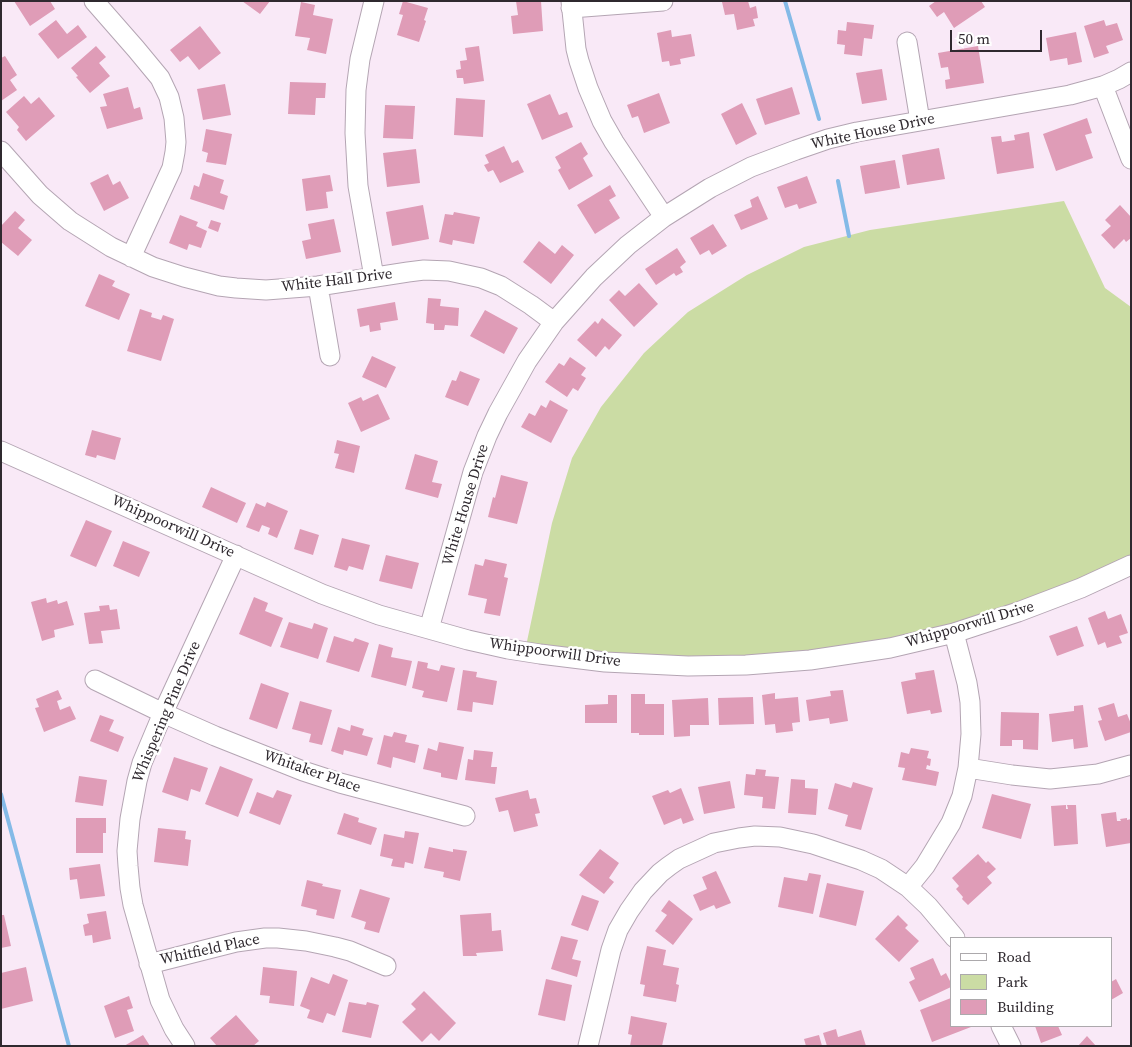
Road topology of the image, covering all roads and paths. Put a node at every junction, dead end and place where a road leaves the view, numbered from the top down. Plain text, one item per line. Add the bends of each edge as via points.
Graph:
1 (94, 1) edge
2 (374, 1) edge
3 (663, 1) edge
4 (571, 5) edge
5 (907, 42) dead end
6 (1131, 72) edge
7 (1103, 86) junction
8 (920, 121) junction
9 (1, 151) edge
10 (1131, 158) edge
11 (664, 217) junction
12 (131, 257) junction
13 (374, 277) junction
14 (318, 286) junction
15 (554, 322) junction
16 (330, 356) dead end
17 (1, 451) edge
18 (236, 555) junction
19 (1131, 566) edge
20 (429, 629) junction
21 (954, 633) junction
22 (95, 680) dead end
23 (163, 713) junction
24 (1131, 765) edge
25 (968, 768) junction
26 (465, 816) dead end
27 (908, 887) junction
28 (954, 937) edge
29 (149, 964) junction
30 (386, 966) dead end
31 (1002, 1027) edge
32 (185, 1046) edge
33 (588, 1046) edge
34 (1011, 1046) edge

1 - 12 street via 160,78 174,118 176,147 172,168
2 - 13 street via 358,74 354,133 358,186
3 - 4 street
4 - 11 street via 579,62 595,104 620,152
5 - 8 street
6 - 7 street, White House Drive
7 - 8 street, White House Drive via 1070,95
7 - 10 street
8 - 11 street, White House Drive via 815,143 779,156 738,173
9 - 12 street, White Hall Drive via 58,212 96,239
11 - 15 street, White House Drive via 608,263
12 - 14 street, White Hall Drive via 171,273 219,286 259,290
13 - 14 street, White Hall Drive
13 - 15 street, White Hall Drive via 431,270 472,276 510,292
14 - 16 street
15 - 20 street, White House Drive via 516,379 481,451
17 - 18 street, Whippoorwill Drive
18 - 20 street, Whippoorwill Drive via 353,606
18 - 23 street, Whispering Pine Drive
19 - 21 street, Whippoorwill Drive via 1051,601
20 - 21 street, Whippoorwill Drive via 540,654 636,665 688,666 810,660 890,648
21 - 25 street via 970,702
22 - 23 street, Whitaker Place
23 - 26 street, Whitaker Place via 303,771
23 - 29 street, Whispering Pine Drive via 142,763 128,834 130,888
24 - 25 street via 1098,774 1050,779
25 - 27 street via 962,796 951,823
27 - 28 street
27 - 33 street via 861,860 780,837 728,840 679,858 642,892 618,930
29 - 30 street, Whitfield Place via 236,942 278,938 335,947
29 - 32 street, Whispering Pine Drive via 160,1000
31 - 34 street

